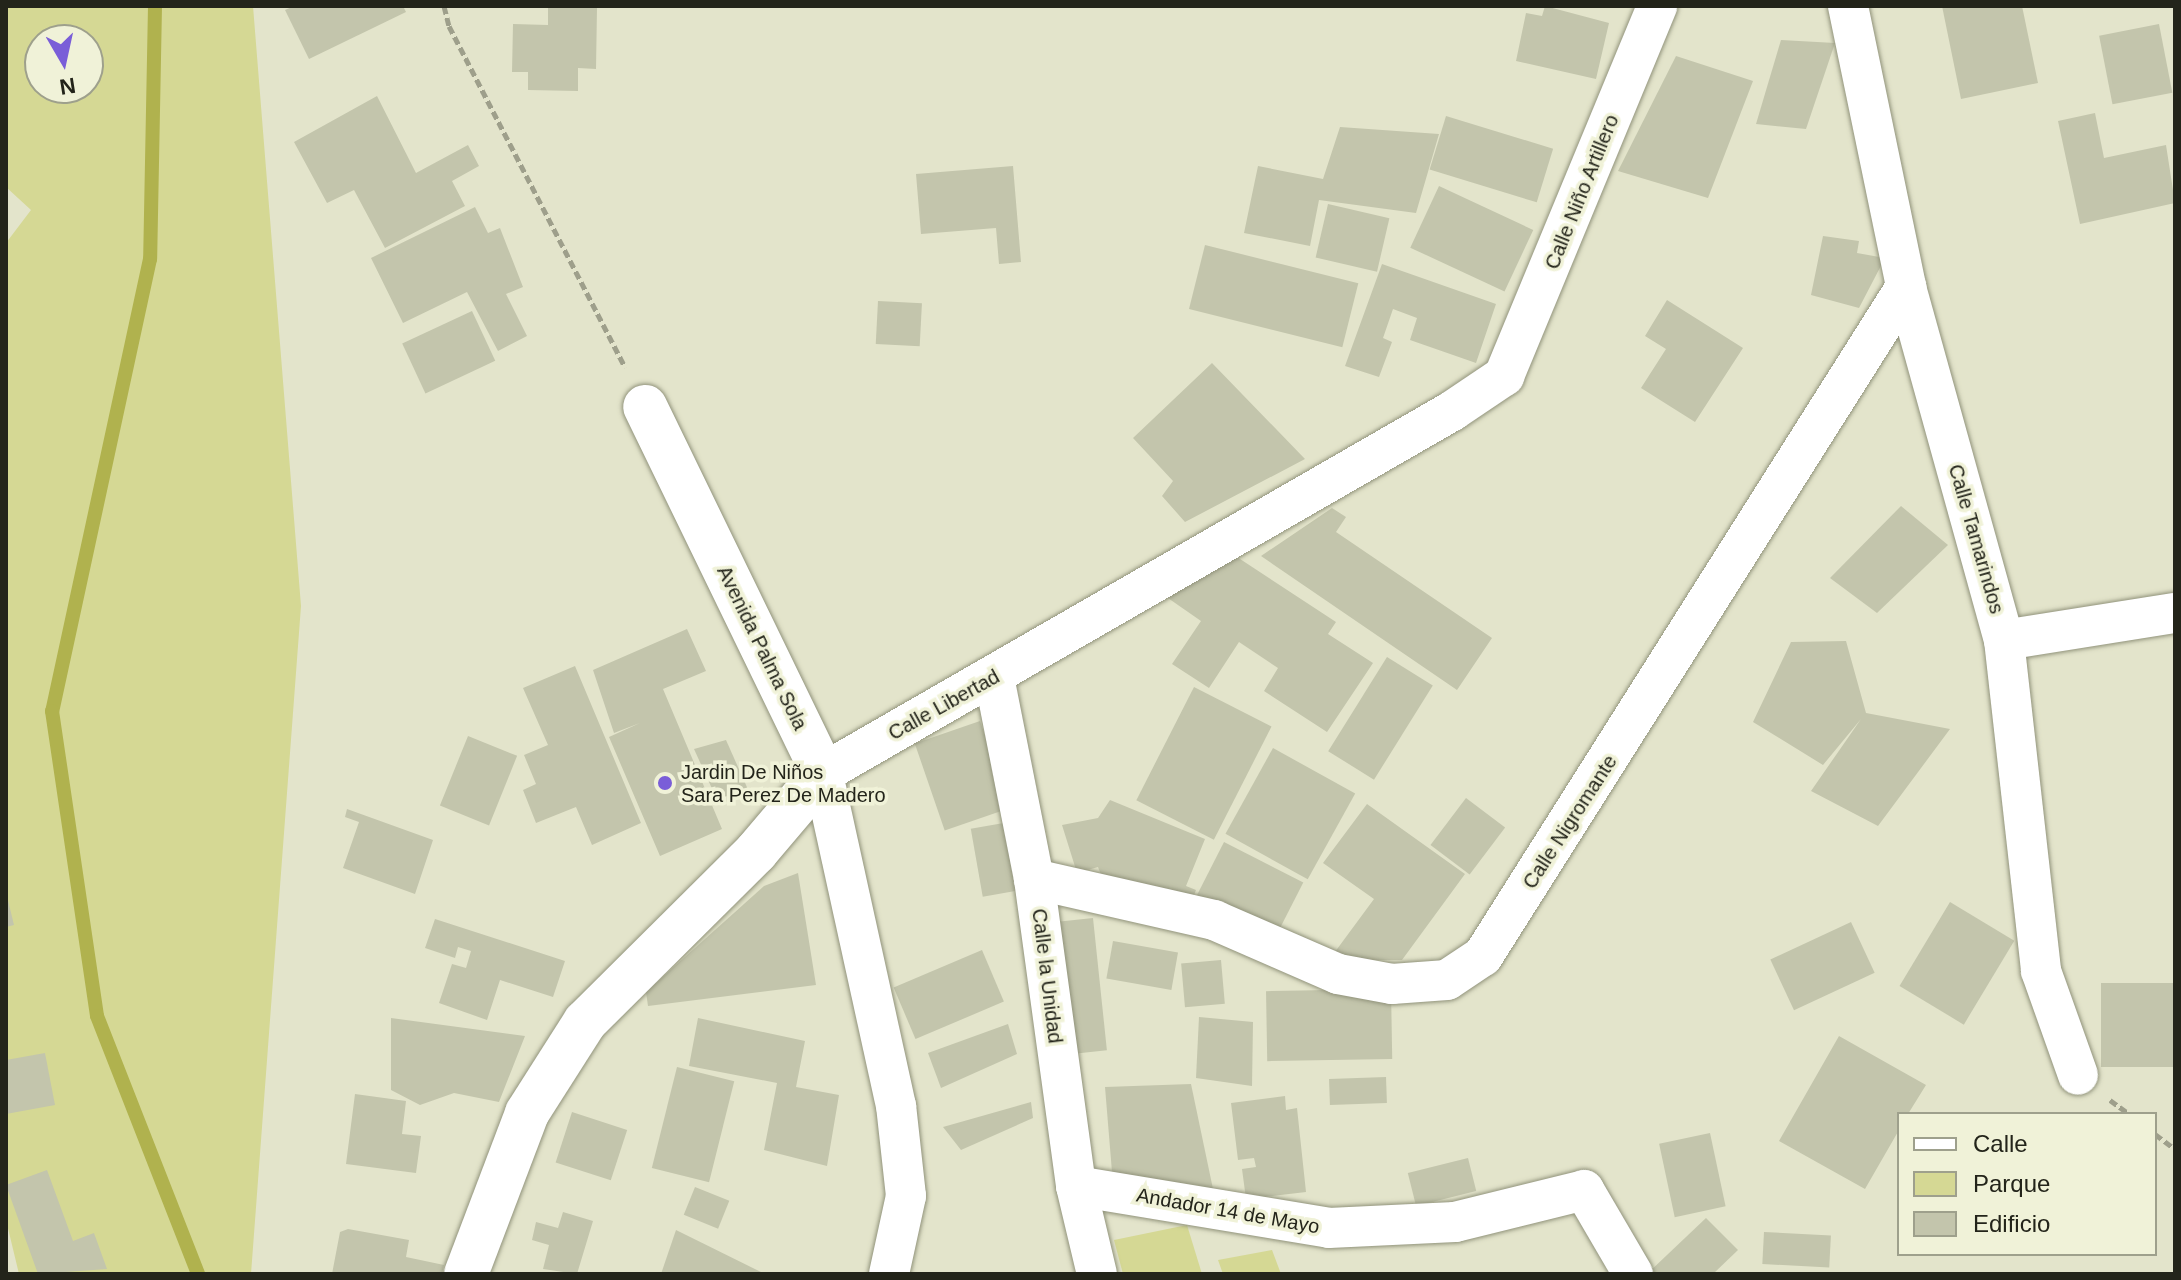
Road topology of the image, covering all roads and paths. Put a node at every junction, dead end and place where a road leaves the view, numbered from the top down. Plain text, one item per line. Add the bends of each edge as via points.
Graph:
1 (444, 6) edge
2 (1657, 6) edge
3 (1848, 6) edge
4 (1906, 287) junction
5 (1504, 376) joint
6 (645, 407) joint
7 (2175, 613) edge
8 (2004, 640) junction
9 (994, 677) junction
10 (823, 773) junction
11 (1034, 879) junction
12 (2078, 1075) dead end
13 (2157, 1136) edge
14 (2175, 1149) edge
15 (1076, 1186) junction
16 (466, 1274) edge
17 (889, 1274) edge
18 (1097, 1274) edge
19 (1633, 1274) edge

1 - 6 path via 449,26
2 - 5 street, Calle Niño Artillero
3 - 4 street, Calle Tamarindos
4 - 8 street, Calle Tamarindos
4 - 11 street, Calle Nigromante via 1483,956 1447,980 1392,984 1338,974 1214,920
5 - 9 street, Calle Libertad
6 - 10 street, Avenida Palma Sola
7 - 8 street
8 - 12 street, Calle Tamarindos via 2041,971
9 - 10 street, Calle Libertad
9 - 11 street, Calle la Unidad
10 - 16 street via 756,852 585,1022 527,1113
10 - 17 street via 896,1106 906,1196
11 - 15 street, Calle la Unidad
13 - 14 path
15 - 18 street, Calle la Unidad
15 - 19 street, Andador 14 de Mayo via 1329,1228 1455,1222 1584,1190

